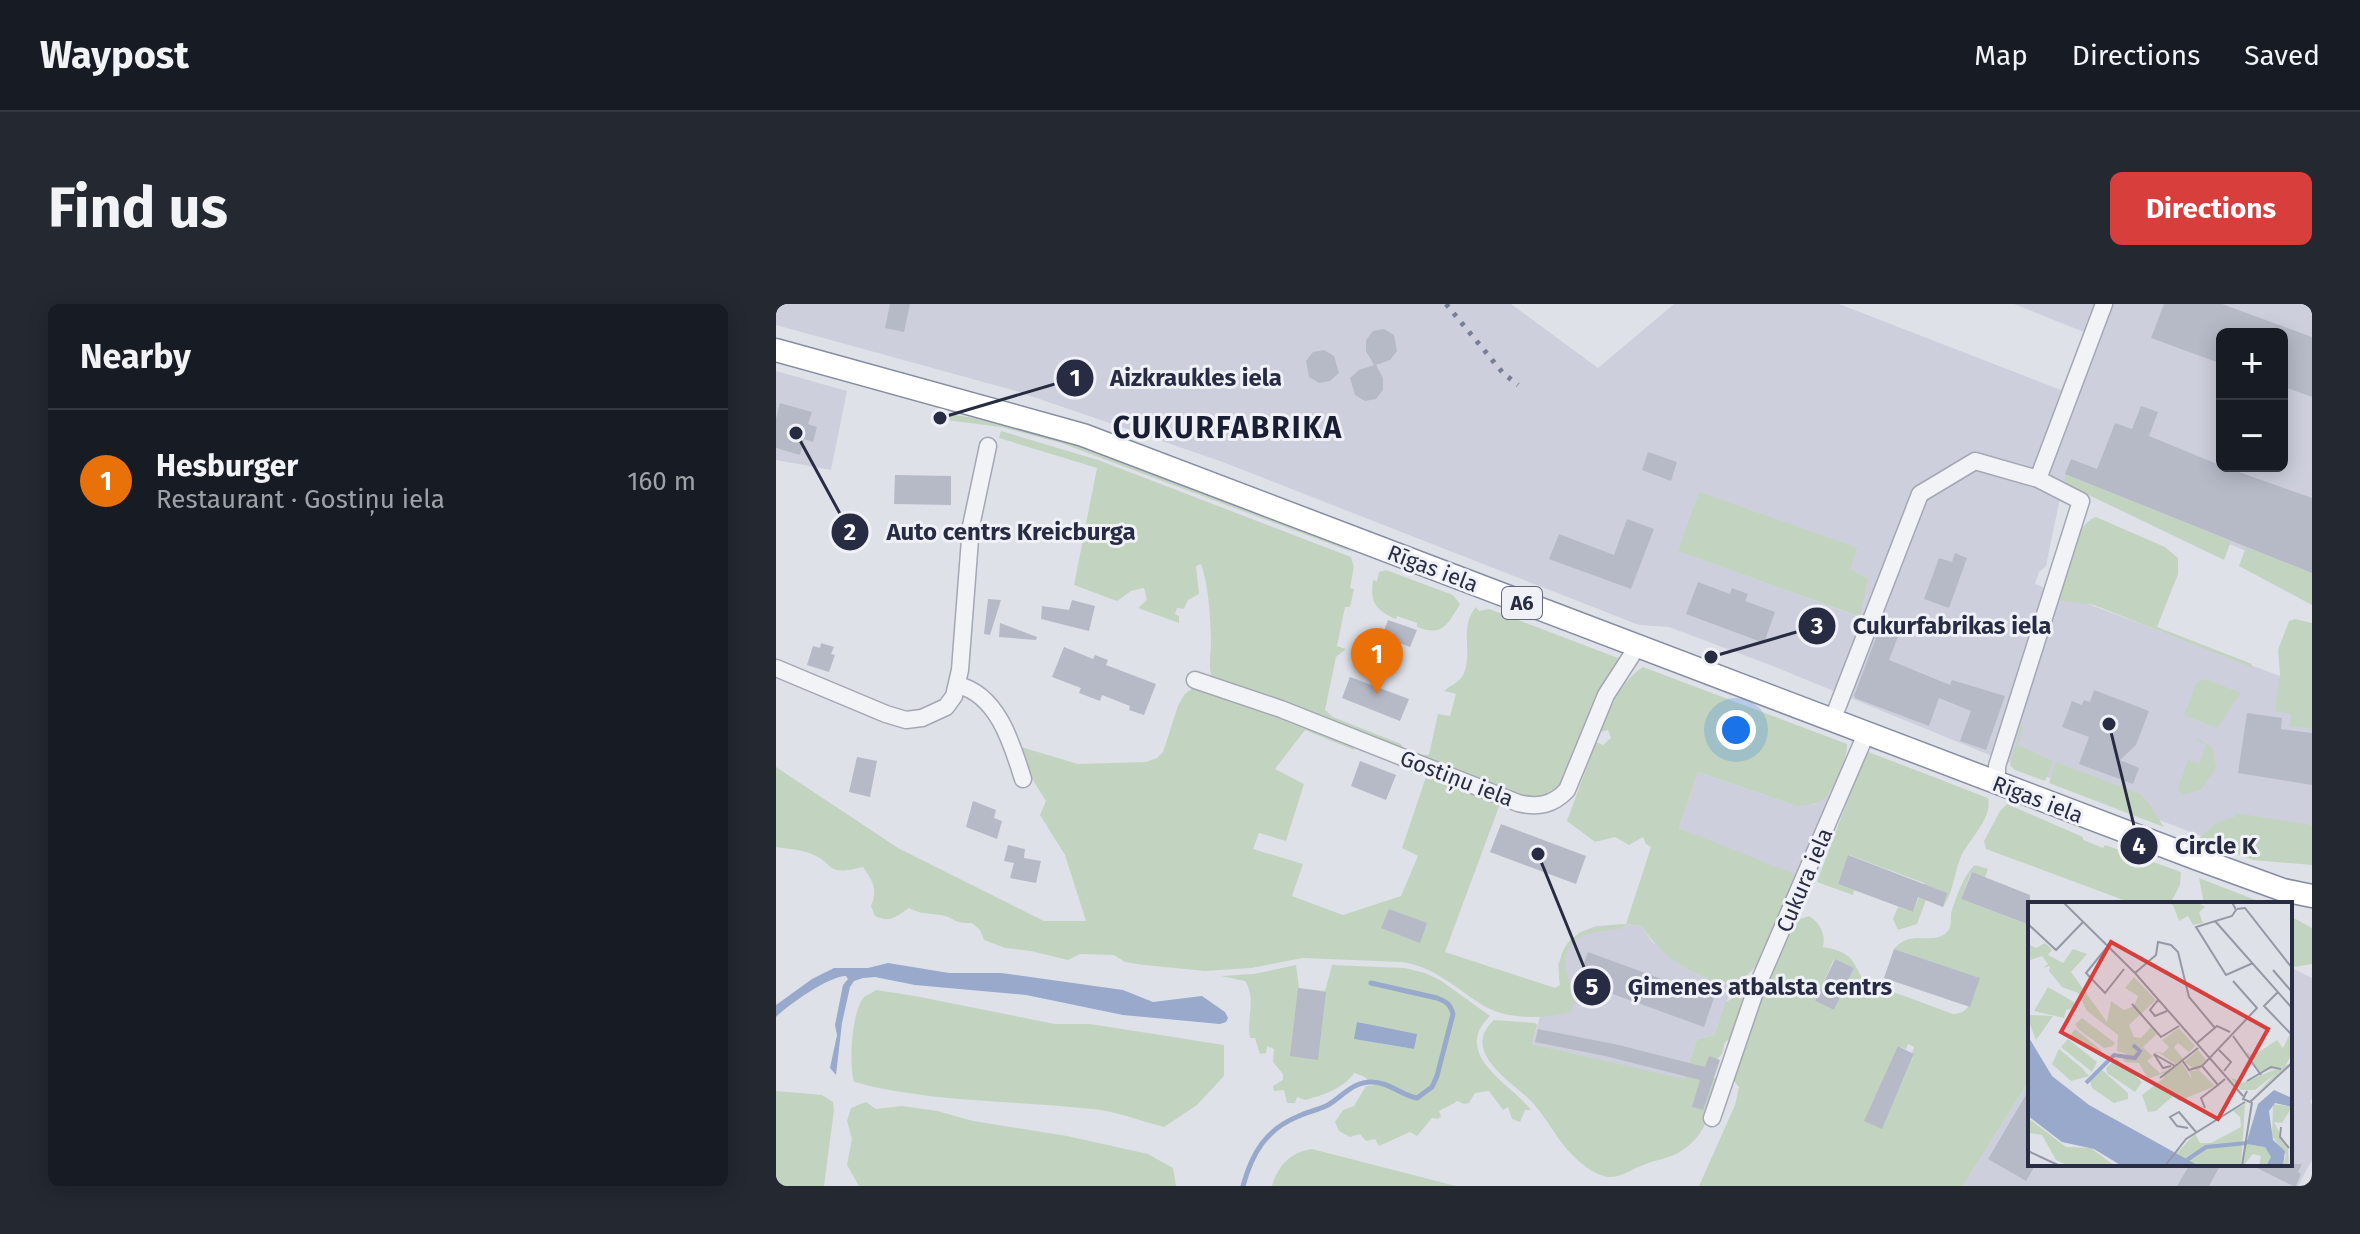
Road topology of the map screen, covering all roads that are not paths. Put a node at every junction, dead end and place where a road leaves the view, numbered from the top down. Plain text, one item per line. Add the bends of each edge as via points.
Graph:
1 (2104, 304) edge
2 (776, 350) edge
3 (988, 446) dead end
4 (2038, 479) junction
5 (1637, 647) junction
6 (776, 668) edge
7 (1195, 680) dead end
8 (958, 685) junction
9 (1832, 721) junction
10 (1866, 734) junction
11 (1023, 779) dead end
12 (1997, 783) junction
13 (2260, 881) junction
14 (2312, 884) edge
15 (2312, 896) edge
16 (1712, 1118) dead end

1 - 4 street
2 - 5 highway, Rīgas iela / A6 via 1083,435
3 - 8 street via 971,526
4 - 9 street via 1975,461 1920,494
4 - 12 street via 2081,501 1997,766
5 - 7 street, Gostiņu iela via 1606,695 1567,790 1540,806 1518,803
5 - 9 highway, Rīgas iela / A6
6 - 8 street via 906,720 946,707
8 - 11 street via 978,693 997,717
9 - 10 highway, Rīgas iela / A6
10 - 12 highway, Rīgas iela / A6
10 - 16 street, Cukura iela via 1756,989
12 - 13 highway, Rīgas iela / A6
13 - 14 highway, Rīgas iela / A6
13 - 15 highway, Rīgas iela / A6

